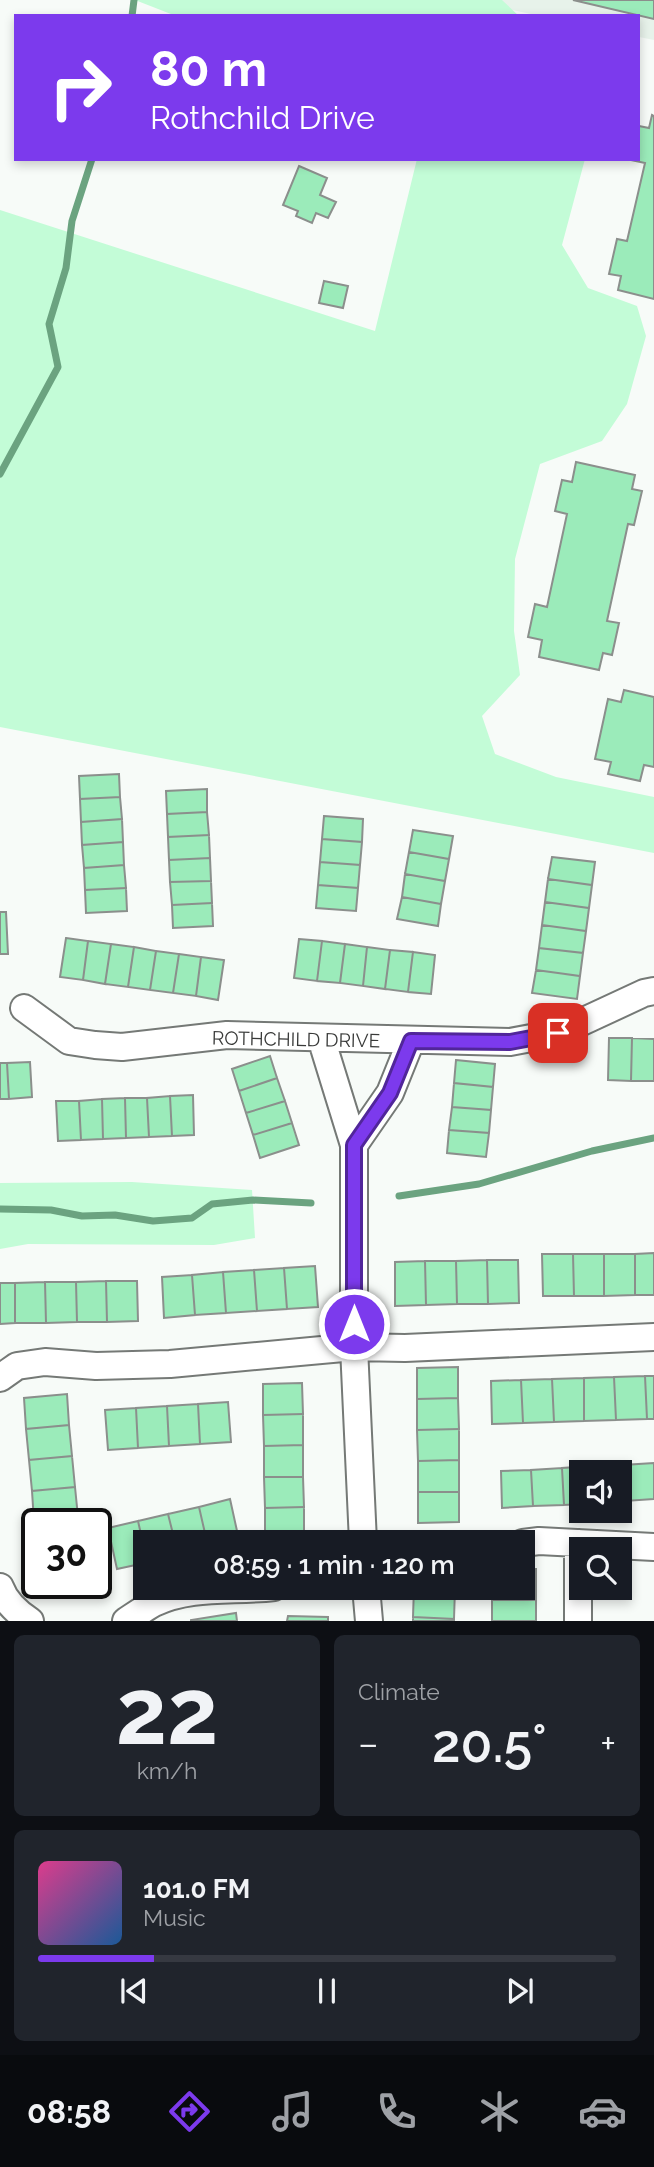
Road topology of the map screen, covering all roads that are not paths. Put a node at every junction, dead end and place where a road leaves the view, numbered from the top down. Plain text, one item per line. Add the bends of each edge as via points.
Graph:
1 (654, 991) edge
2 (24, 1008) dead end
3 (321, 1038) junction
4 (411, 1041) junction
5 (354, 1145) junction
6 (654, 1337) edge
7 (354, 1347) junction
8 (0, 1378) edge
9 (362, 1530) edge
10 (535, 1542) edge
11 (569, 1543) edge
12 (632, 1546) edge
13 (654, 1547) edge
14 (0, 1587) edge
15 (164, 1600) edge
16 (367, 1600) edge
17 (578, 1600) edge
18 (140, 1617) edge
19 (30, 1621) edge
20 (369, 1621) edge
21 (578, 1621) edge

1 - 4 street, ROTHCHILD DRIVE via 558,1033 510,1042
2 - 3 street, ROTHCHILD DRIVE via 69,1041 94,1045 122,1047 227,1035
3 - 4 street, ROTHCHILD DRIVE
3 - 5 street
4 - 5 street via 390,1093
5 - 7 street
6 - 7 street
7 - 8 street via 170,1364 45,1362 17,1366
7 - 9 street
10 - 11 street
12 - 13 street
14 - 19 street
15 - 18 street
16 - 20 street
17 - 21 street

